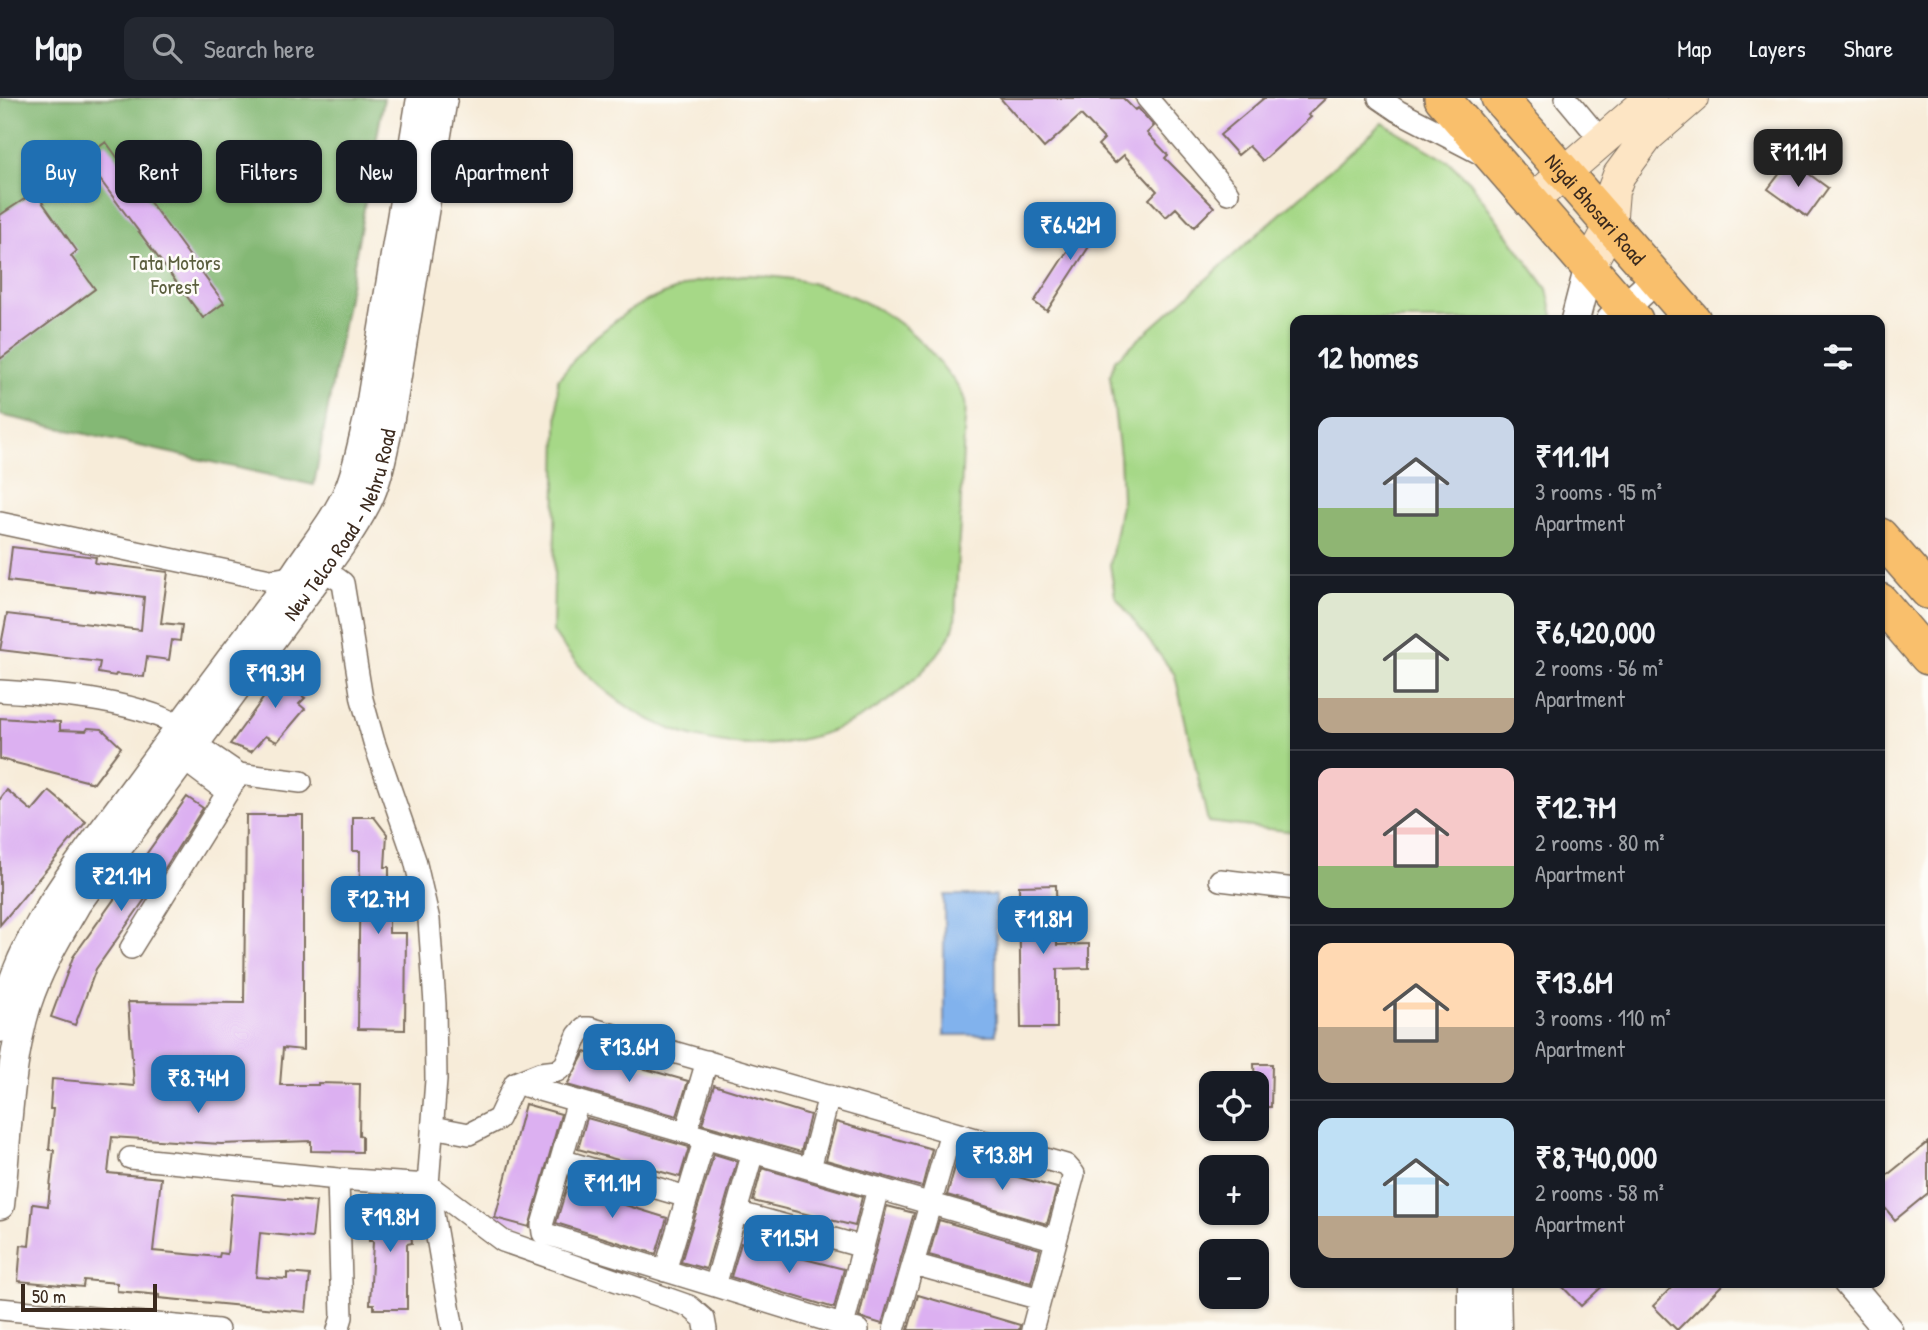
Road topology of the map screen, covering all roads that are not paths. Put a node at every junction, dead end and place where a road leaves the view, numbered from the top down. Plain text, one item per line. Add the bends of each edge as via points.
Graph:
1 (421, 98) edge
2 (443, 98) edge
3 (1147, 98) edge
4 (1379, 98) edge
5 (1442, 98) edge
6 (1499, 98) edge
7 (1566, 98) edge
8 (1651, 98) edge
9 (1692, 98) edge
10 (1601, 140) junction
11 (1499, 163) junction
12 (1565, 174) junction
13 (1228, 192) dead end
14 (1532, 201) junction
15 (1610, 227) junction
16 (1589, 266) junction
17 (1657, 279) junction
18 (1576, 315) edge
19 (1622, 315) edge
20 (1624, 315) edge
21 (1689, 315) edge
22 (0, 523) edge
23 (1885, 542) edge
24 (308, 573) junction
25 (1928, 592) edge
26 (1885, 607) edge
27 (1928, 657) edge
28 (0, 691) edge
29 (189, 742) junction
30 (302, 782) dead end
31 (233, 783) junction
32 (1220, 880) dead end
33 (1290, 888) edge
34 (131, 948) dead end
35 (24, 982) junction
36 (0, 1028) edge
37 (707, 1061) junction
38 (515, 1083) junction
39 (829, 1096) junction
40 (578, 1101) junction
41 (433, 1127) junction
42 (951, 1132) junction
43 (695, 1135) junction
44 (753, 1152) junction
45 (130, 1158) dead end
46 (561, 1160) junction
47 (810, 1168) junction
48 (338, 1179) junction
49 (428, 1185) junction
50 (878, 1188) junction
51 (687, 1197) junction
52 (932, 1204) junction
53 (0, 1205) edge
54 (736, 1212) junction
55 (1056, 1240) junction
56 (863, 1247) junction
57 (913, 1264) junction
58 (665, 1271) junction
59 (715, 1286) junction
60 (1472, 1288) edge
61 (1496, 1288) edge
62 (1852, 1288) edge
63 (1040, 1299) junction
64 (0, 1309) edge
65 (850, 1328) edge
66 (218, 1330) edge
67 (338, 1330) edge
68 (453, 1330) edge
69 (707, 1330) edge
70 (894, 1330) edge
71 (1032, 1330) edge
72 (1472, 1330) edge
73 (1497, 1330) edge
74 (1888, 1330) edge

1 - 24 street, New Telco Road - Nehru Road via 368,419 348,492
2 - 24 street, New Telco Road - Nehru Road via 378,472 348,534
3 - 13 street
4 - 11 street
5 - 11 main road, Nigdi Bhosari Road
6 - 12 main road, Nigdi Bhosari Road
7 - 10 street
8 - 10 main road
9 - 15 main road via 1648,136 1619,175
10 - 12 main road
11 - 14 main road, Nigdi Bhosari Road
12 - 14 main road
12 - 15 main road, Nigdi Bhosari Road
14 - 16 main road, Nigdi Bhosari Road
15 - 16 main road
15 - 17 main road, Nigdi Bhosari Road
16 - 18 street
16 - 19 main road, Nigdi Bhosari Road
17 - 20 street
17 - 21 main road, Nigdi Bhosari Road
22 - 24 street via 270,580
23 - 25 main road
24 - 29 street, New Telco Road - Nehru Road
24 - 41 street via 337,578 346,590 362,699 415,860 429,920 435,1004
26 - 27 main road
28 - 29 street via 94,700 142,711
29 - 31 street
29 - 35 street, New Telco Road - Nehru Road via 59,891 25,949
30 - 31 street
31 - 34 street
32 - 33 street
35 - 36 street, New Telco Road - Nehru Road via 6,998
35 - 53 street, New Telco Road - Nehru Road via 27,1005 14,1069
37 - 38 street via 584,1028 565,1065
37 - 39 street
37 - 43 street
38 - 40 street
38 - 41 street via 498,1119 489,1124 469,1134
39 - 42 street
39 - 47 street
40 - 43 street
40 - 46 street
41 - 49 street
42 - 52 street
42 - 55 street via 1071,1168 1074,1174
43 - 44 street
43 - 51 street
44 - 47 street
44 - 54 street
45 - 48 street
46 - 51 street
46 - 58 street via 543,1233
47 - 50 street
48 - 49 street
48 - 67 street via 342,1317
49 - 68 street
49 - 69 street via 503,1241 688,1306 704,1319
50 - 52 street
50 - 56 street
51 - 58 street
52 - 55 street
52 - 57 street
54 - 56 street
54 - 59 street
55 - 63 street
56 - 65 street
57 - 63 street
57 - 70 street
58 - 59 street
59 - 65 street
60 - 72 street
61 - 73 street
62 - 74 street
63 - 71 street
64 - 66 street

